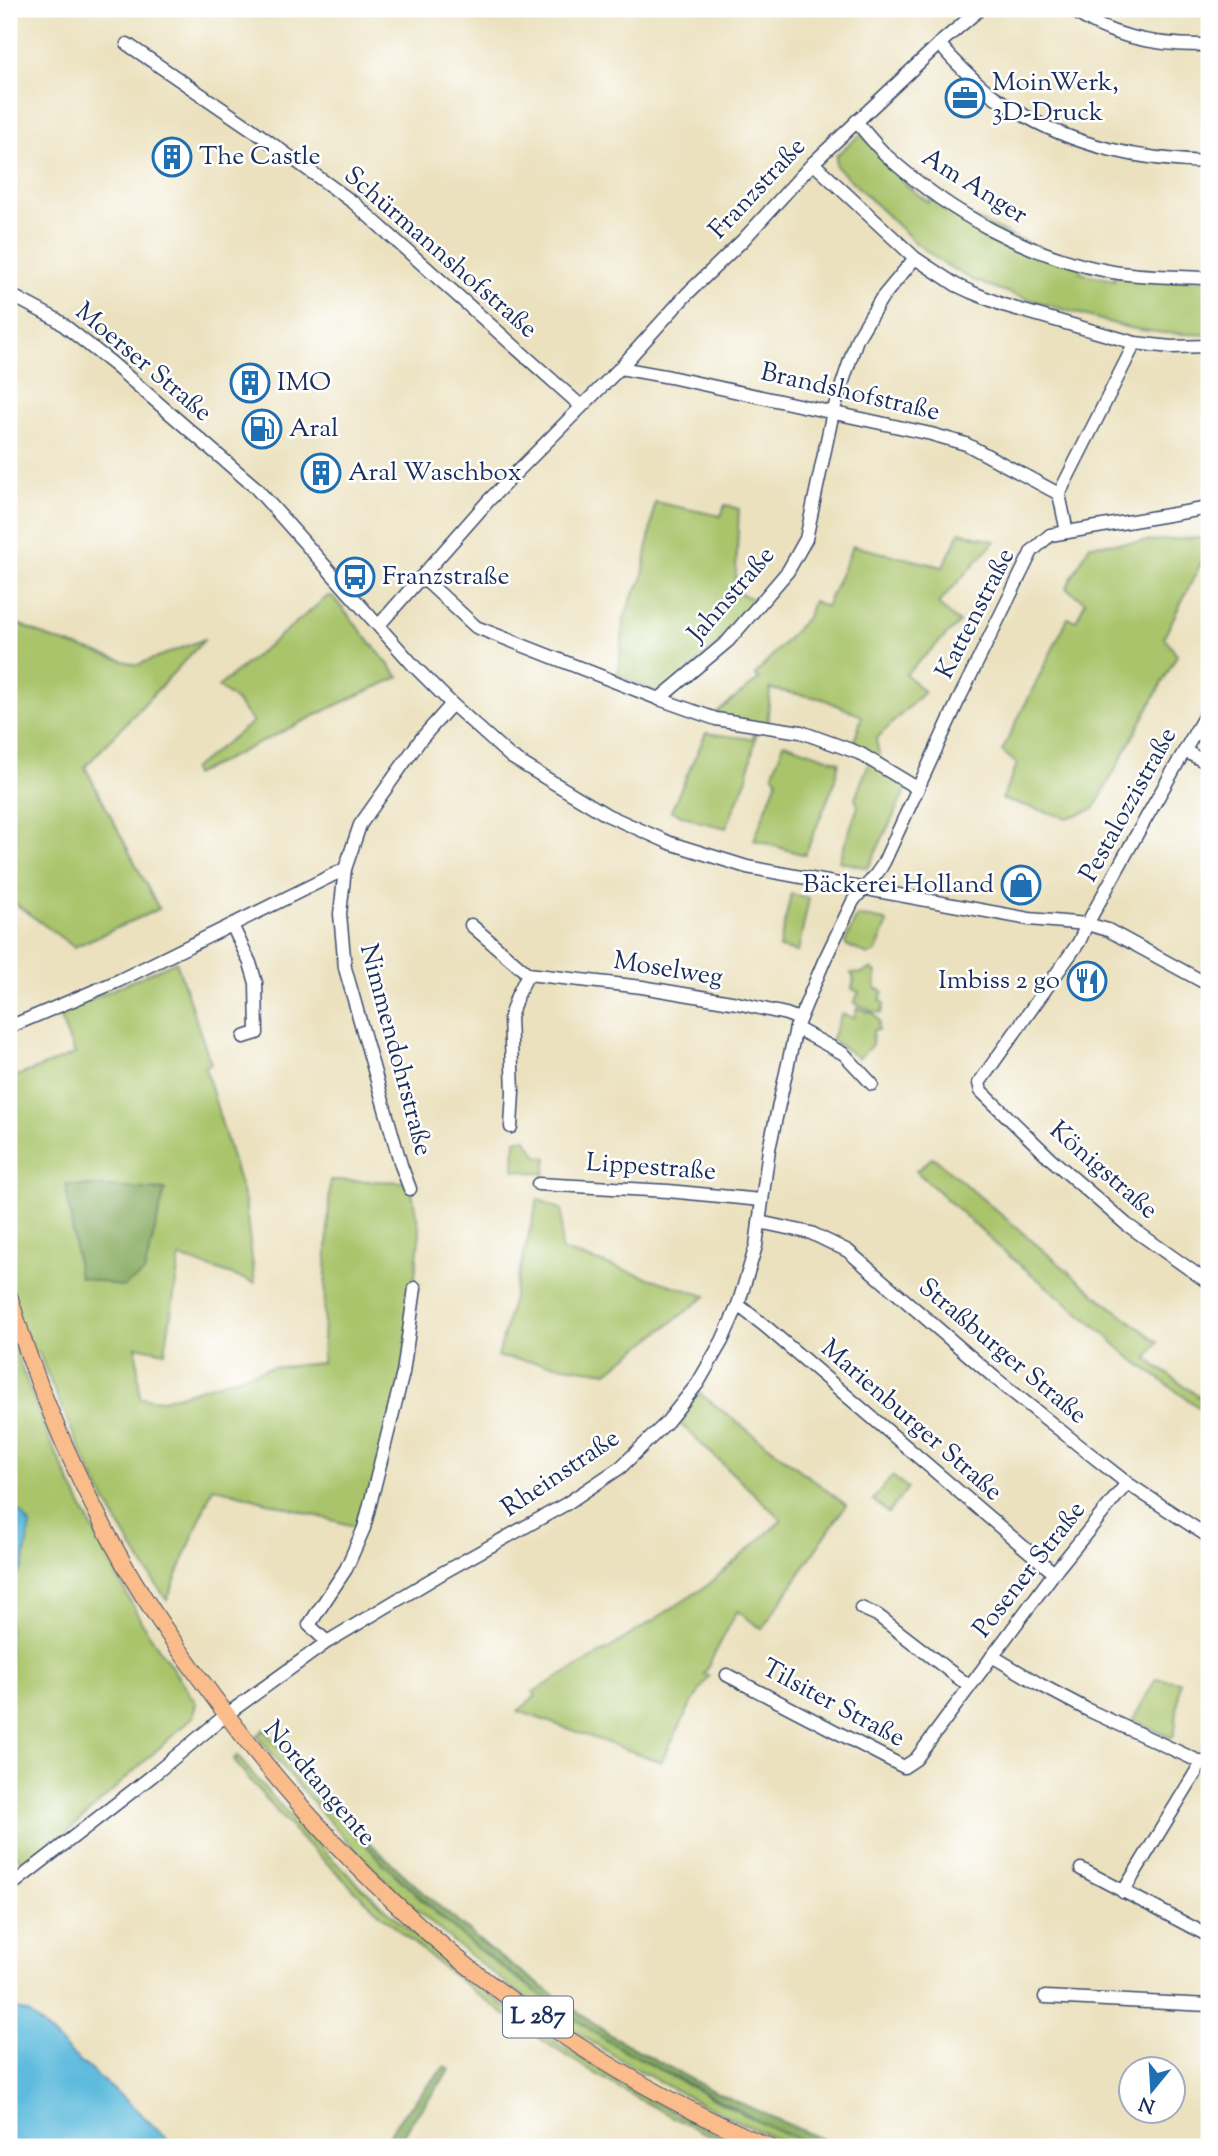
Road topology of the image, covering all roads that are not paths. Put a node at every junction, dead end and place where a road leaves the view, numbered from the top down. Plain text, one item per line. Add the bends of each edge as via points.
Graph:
1 (980, 9) edge
2 (1071, 9) edge
3 (127, 44) dead end
4 (939, 44) junction
5 (1209, 45) edge
6 (856, 121) junction
7 (1209, 162) edge
8 (813, 163) junction
9 (915, 258) junction
10 (1209, 278) edge
11 (9, 294) edge
12 (1135, 343) junction
13 (1209, 346) edge
14 (620, 368) junction
15 (581, 406) junction
16 (833, 412) junction
17 (1059, 494) junction
18 (1209, 508) edge
19 (1068, 532) junction
20 (422, 576) junction
21 (379, 625) junction
22 (659, 699) junction
23 (452, 704) junction
24 (1209, 708) edge
25 (1185, 751) junction
26 (1209, 764) edge
27 (917, 788) junction
28 (345, 869) junction
29 (863, 888) junction
30 (1087, 924) junction
31 (232, 925) junction
32 (471, 925) dead end
33 (528, 974) junction
34 (1209, 985) edge
35 (797, 1023) junction
36 (9, 1027) edge
37 (244, 1037) dead end
38 (979, 1083) joint
39 (872, 1084) dead end
40 (511, 1127) dead end
41 (538, 1184) dead end
42 (410, 1189) dead end
43 (761, 1200) junction
44 (759, 1222) junction
45 (1209, 1283) edge
46 (415, 1288) dead end
47 (9, 1295) edge
48 (737, 1305) junction
49 (1128, 1483) junction
50 (1209, 1536) edge
51 (1054, 1573) junction
52 (861, 1608) dead end
53 (327, 1642) junction
54 (992, 1656) junction
55 (727, 1675) dead end
56 (969, 1686) junction
57 (226, 1715) junction
58 (916, 1759) joint
59 (1205, 1764) edge
60 (1082, 1869) dead end
61 (9, 1887) edge
62 (1123, 1892) junction
63 (1209, 1936) edge
64 (1045, 1997) dead end
65 (1209, 2005) edge
66 (770, 2147) edge

1 - 4 street, Franzstraße
2 - 5 street via 1128,37 1166,45
3 - 15 street, Schürmannshofstraße via 354,203
4 - 6 street, Franzstraße
4 - 7 street via 990,94 1052,130 1122,154
6 - 8 street, Franzstraße
6 - 10 street, Am Anger via 887,156 937,197 1016,242 1115,272
8 - 9 street
8 - 14 street, Franzstraße
9 - 12 street via 987,299
9 - 16 street, Jahnstraße via 881,299 857,339
11 - 21 street, Moerser Straße via 56,319 255,487
12 - 13 street
12 - 17 street
14 - 15 street, Franzstraße
14 - 16 street, Brandshofstraße
15 - 20 street, Franzstraße
16 - 17 street, Brandshofstraße via 966,444
16 - 22 street, Jahnstraße via 806,539 788,571 728,641
17 - 19 street
18 - 19 street, Kattenstraße
19 - 27 street, Kattenstraße via 1050,535 1032,551
20 - 21 street, Franzstraße
20 - 22 street via 477,627
21 - 23 street, Moerser Straße
22 - 27 street via 716,719 801,732 859,753
23 - 28 street, Nimmendohrstraße via 360,825
23 - 29 street, Moerser Straße via 512,757 607,815 670,843 747,867
24 - 25 street, Pestalozzistraße
25 - 26 street
25 - 30 street, Pestalozzistraße
27 - 29 street, Kattenstraße via 881,869
28 - 31 street
28 - 42 street, Nimmendohrstraße via 340,914 345,968
29 - 30 street, Moerser Straße via 1029,919
29 - 35 street, Rheinstraße via 845,916
30 - 34 street, Moerser Straße via 1108,930
30 - 38 street, Pestalozzistraße
31 - 36 street via 118,981
31 - 37 street via 256,983 257,1033
32 - 33 street
33 - 35 street, Moselweg via 737,1003 786,1014
33 - 40 street via 510,1017
35 - 39 street via 844,1054
35 - 43 street, Rheinstraße
38 - 45 street, Königstraße via 981,1091 1097,1199
41 - 43 street, Lippestraße
43 - 44 street, Rheinstraße
44 - 48 street, Rheinstraße
44 - 49 street, Straßburger Straße via 811,1233 848,1251 995,1378
46 - 53 street via 403,1373 365,1528 346,1569 309,1625
47 - 57 main road, Nordtangente / L 287 via 59,1433 114,1547 158,1620
48 - 51 street, Marienburger Straße
48 - 53 street, Rheinstraße via 698,1383 667,1422 621,1467 566,1504
49 - 50 street, Straßburger Straße
49 - 51 street, Posener Straße
51 - 54 street, Posener Straße
52 - 56 street via 877,1615
53 - 57 street, Rheinstraße
54 - 56 street, Posener Straße
54 - 59 street via 1088,1710
55 - 58 street, Tilsiter Straße via 904,1767
56 - 58 street, Posener Straße
57 - 61 street
57 - 66 main road, Nordtangente / L 287 via 283,1785 394,1903 472,1968 519,2005 613,2066
59 - 62 street
60 - 62 street
62 - 63 street
64 - 65 street

